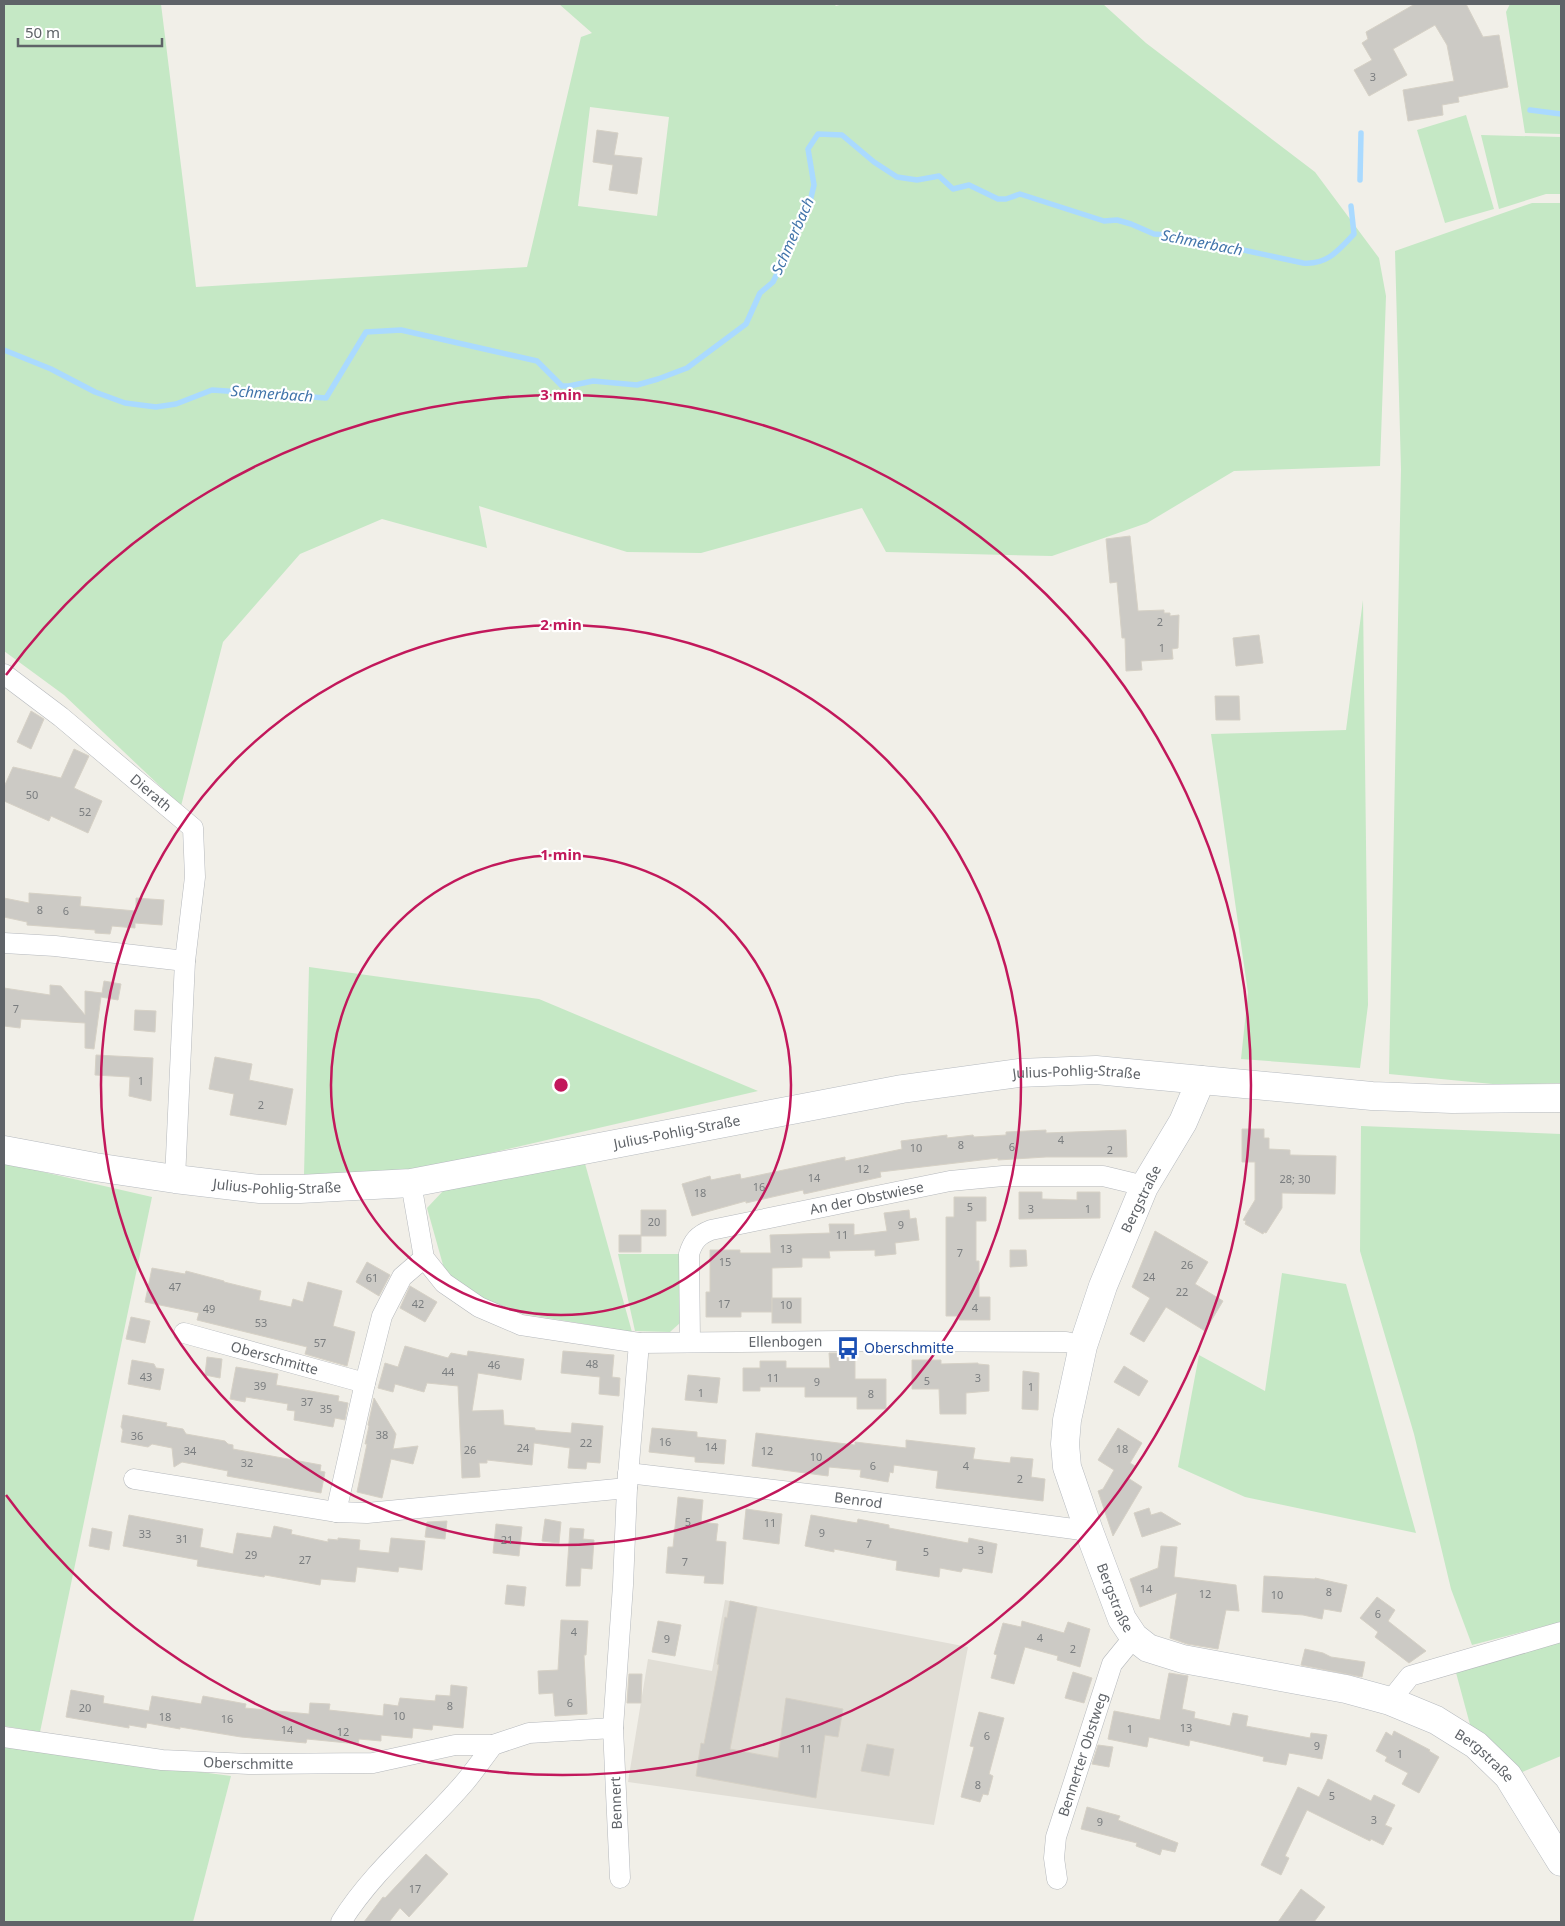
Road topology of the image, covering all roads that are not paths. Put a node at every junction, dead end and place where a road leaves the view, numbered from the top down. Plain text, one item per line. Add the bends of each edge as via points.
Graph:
1 (4, 674) edge
2 (4, 942) edge
3 (185, 961) junction
4 (1201, 1080) junction
5 (1561, 1098) edge
6 (4, 1150) edge
7 (175, 1179) junction
8 (411, 1183) junction
9 (1144, 1187) junction
10 (424, 1258) junction
11 (184, 1333) dead end
12 (690, 1342) junction
13 (639, 1343) junction
14 (1083, 1346) junction
15 (365, 1383) junction
16 (134, 1479) dead end
17 (628, 1481) junction
18 (336, 1512) junction
19 (1089, 1531) junction
20 (1561, 1632) edge
21 (1134, 1637) junction
22 (1390, 1701) junction
23 (613, 1728) junction
24 (4, 1737) edge
25 (493, 1745) junction
26 (1561, 1862) edge
27 (620, 1878) dead end
28 (1057, 1879) dead end
29 (341, 1922) edge

1 - 3 street, Dierath via 61,717 193,828 195,877
2 - 3 street
3 - 7 street, Dierath
4 - 5 street, Julius-Pohlig-Straße via 1452,1100
4 - 8 street, Julius-Pohlig-Straße via 1096,1070 1008,1075 902,1089
4 - 9 street, Bergstraße via 1183,1122
6 - 7 street, Julius-Pohlig-Straße via 95,1168
7 - 8 street, Julius-Pohlig-Straße via 260,1189
8 - 10 street
9 - 12 street, An der Obstwiese via 1103,1176 1003,1176 950,1181 711,1230 693,1242 689,1254
9 - 14 street, Bergstraße via 1103,1286
10 - 13 street via 444,1283 479,1307 521,1325
10 - 15 street via 402,1277 382,1316
11 - 15 street, Oberschmitte
12 - 13 street, Ellenbogen
12 - 14 street, Ellenbogen via 1056,1342
13 - 17 street
14 - 19 street, Bergstraße via 1064,1444 1068,1467
15 - 18 street
16 - 18 street
17 - 18 street via 367,1513
17 - 19 street, Benrod via 842,1498
17 - 23 street
19 - 21 street, Bergstraße via 1122,1619
20 - 22 street via 1410,1676
21 - 22 street, Bergstraße via 1148,1648 1183,1659 1346,1689
21 - 28 street, Bennerter Obstweg via 1112,1664 1056,1837
22 - 26 street, Bergstraße via 1436,1720 1476,1745 1508,1776
23 - 25 street, Oberschmitte via 529,1733
23 - 27 street, Bennert
24 - 25 street, Oberschmitte via 162,1760 249,1764 373,1763 455,1745
25 - 29 street via 465,1782 397,1854

